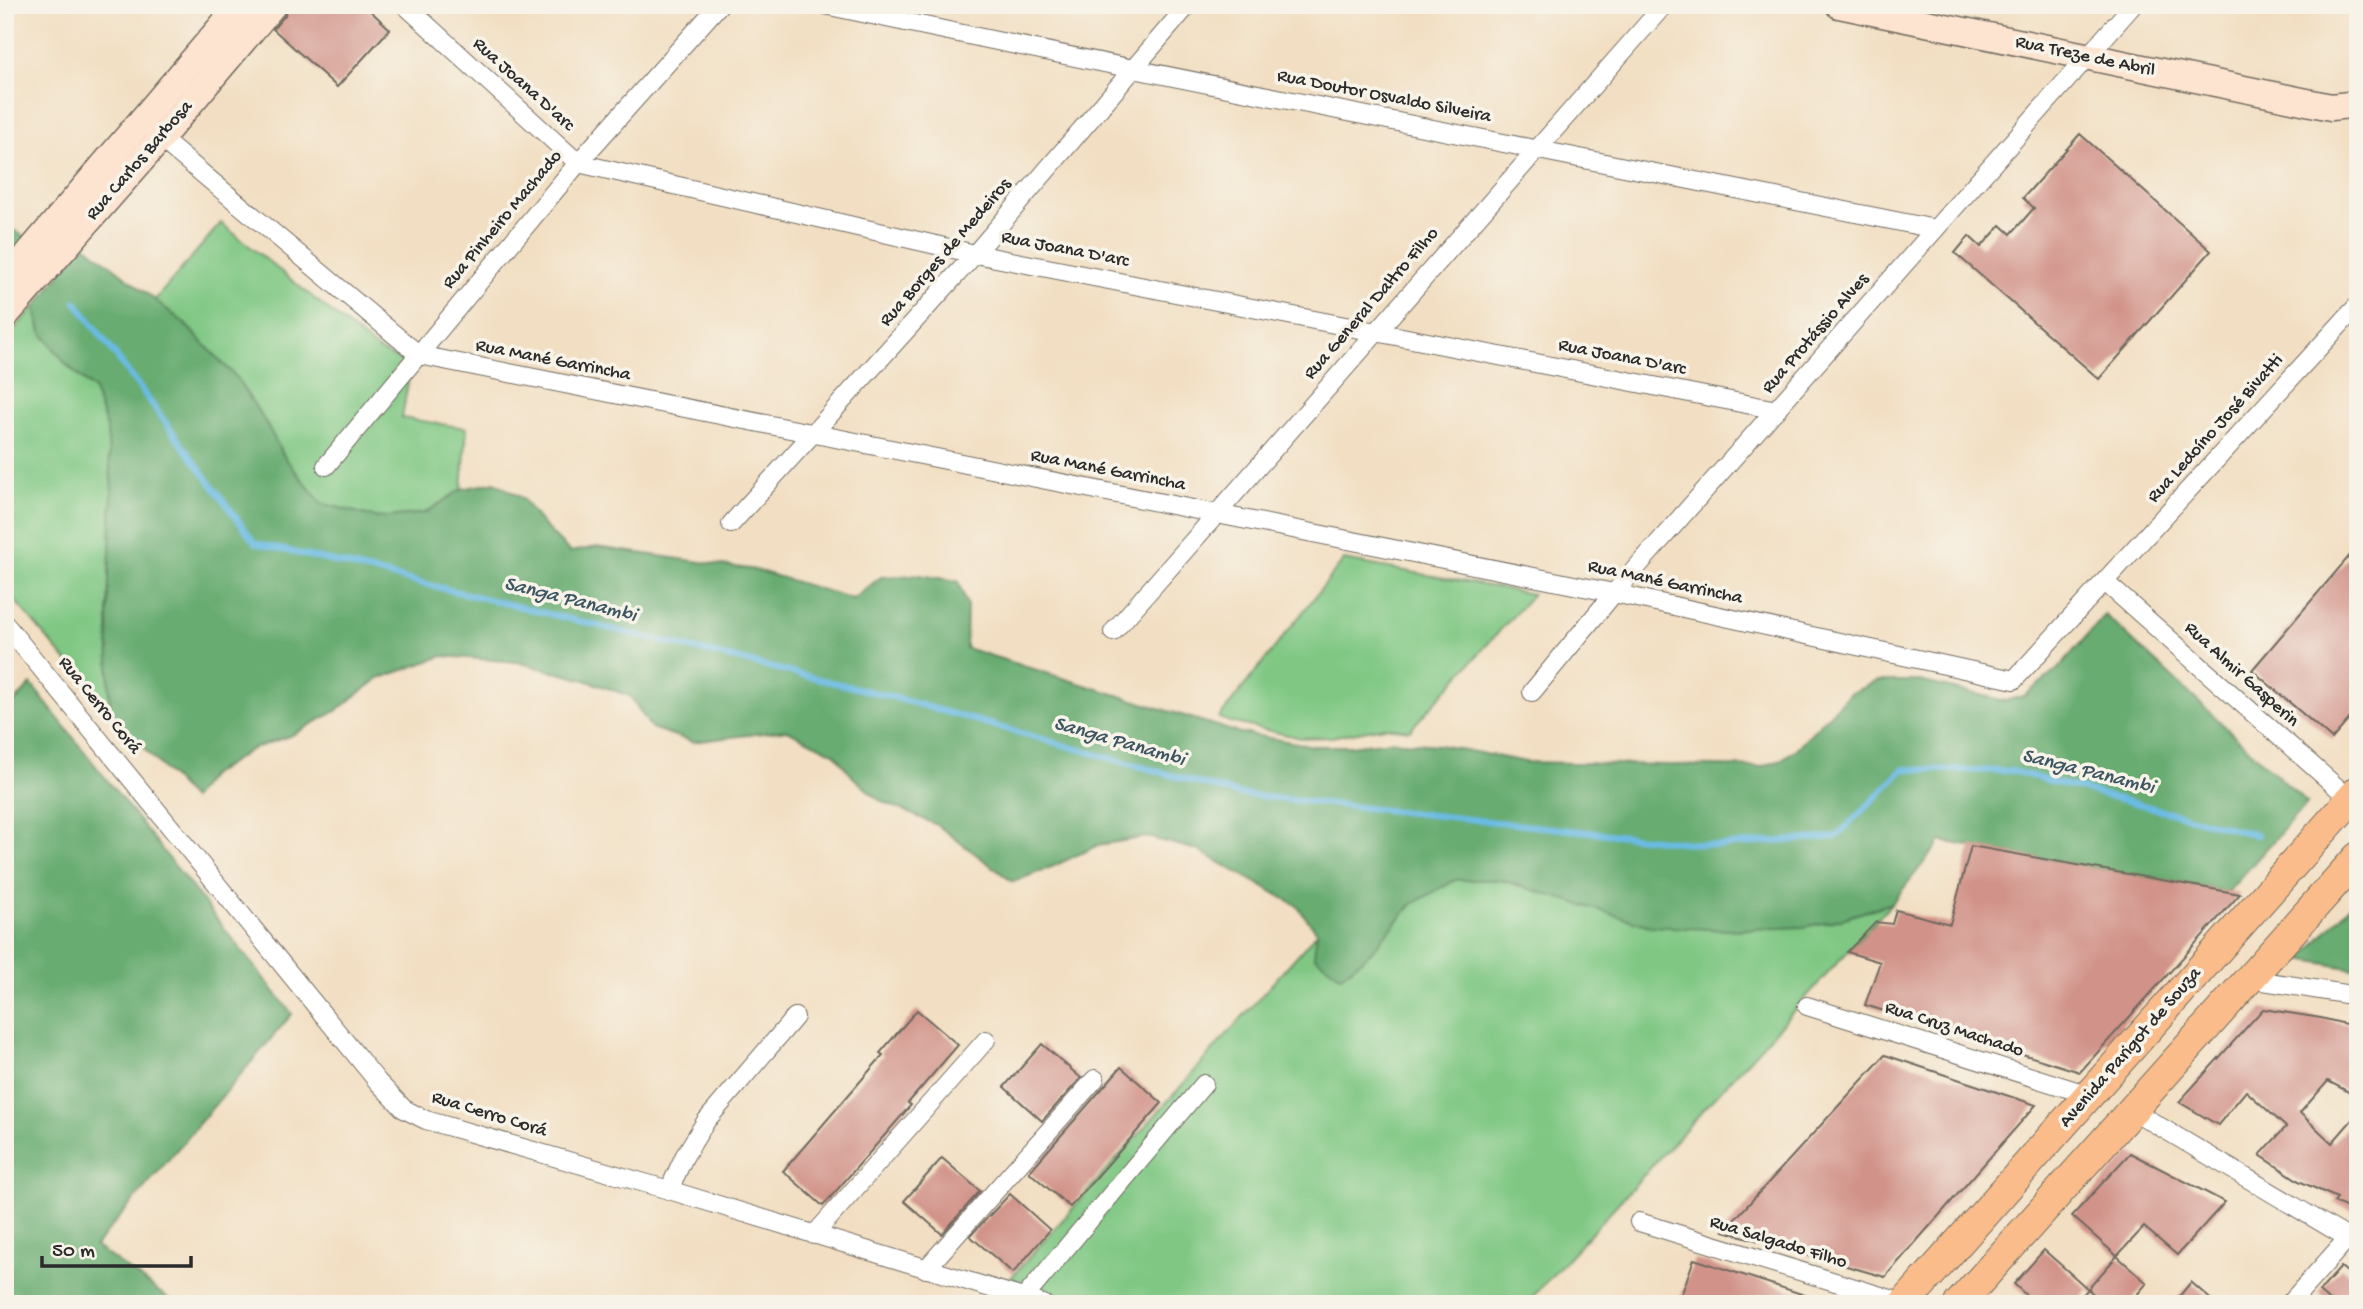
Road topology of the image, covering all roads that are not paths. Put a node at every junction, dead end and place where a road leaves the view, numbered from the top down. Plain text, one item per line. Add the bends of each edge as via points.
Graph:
1 (240, 5) edge
2 (273, 5) edge
3 (405, 5) edge
4 (719, 5) edge
5 (825, 5) edge
6 (1188, 5) edge
7 (1664, 5) edge
8 (1839, 5) edge
9 (2133, 5) edge
10 (2086, 58) junction
11 (1130, 70) junction
12 (2358, 104) edge
13 (2331, 107) junction
14 (2358, 119) edge
15 (150, 130) junction
16 (1537, 148) junction
17 (578, 163) junction
18 (1935, 229) junction
19 (975, 254) junction
20 (5, 281) edge
21 (2358, 305) edge
22 (5, 316) edge
23 (1376, 332) junction
24 (419, 355) junction
25 (1777, 410) junction
26 (811, 435) junction
27 (326, 466) dead end
28 (1215, 514) junction
29 (731, 524) dead end
30 (2105, 582) junction
31 (1614, 593) junction
32 (5, 624) edge
33 (1113, 632) dead end
34 (1532, 692) dead end
35 (2354, 795) edge
36 (2358, 857) edge
37 (2323, 895) junction
38 (2252, 910) junction
39 (2250, 979) junction
40 (2358, 996) edge
41 (1807, 1006) dead end
42 (794, 1017) dead end
43 (986, 1040) dead end
44 (1095, 1079) dead end
45 (1204, 1084) dead end
46 (2089, 1095) junction
47 (2132, 1110) junction
48 (2059, 1130) junction
49 (669, 1190) junction
50 (1639, 1222) dead end
51 (2028, 1226) junction
52 (814, 1235) junction
53 (2353, 1241) edge
54 (926, 1269) junction
55 (1022, 1301) edge
56 (1904, 1303) edge
57 (1043, 1304) edge
58 (1959, 1304) edge
59 (2289, 1304) edge

1 - 15 street, Rua Carlos Barbosa
2 - 15 street, Rua Carlos Barbosa
3 - 17 street, Rua Joana D'arc
4 - 17 street, Rua Pinheiro Machado
5 - 11 street, Rua Doutor Osvaldo Silveira
6 - 11 street, Rua Borges de Medeiros
7 - 16 street, Rua General Daltro Filho
8 - 10 street, Rua Treze de Abril
9 - 10 street, Rua Protássio Alves
10 - 13 street, Rua Treze de Abril
10 - 18 street, Rua Protássio Alves
11 - 16 street, Rua Doutor Osvaldo Silveira
11 - 19 street, Rua Borges de Medeiros
12 - 13 street, Rua Treze de Abril
13 - 14 street, Rua Treze de Abril
15 - 20 street, Rua Carlos Barbosa
15 - 22 street, Rua Carlos Barbosa
15 - 24 street, Rua Mané Garrincha
16 - 18 street, Rua Doutor Osvaldo Silveira
16 - 23 street, Rua General Daltro Filho
17 - 19 street, Rua Joana D'arc
17 - 24 street, Rua Pinheiro Machado
18 - 25 street, Rua Protássio Alves
19 - 23 street, Rua Joana D'arc
19 - 26 street, Rua Borges de Medeiros
21 - 30 street, Rua Ledoíno José Bivatti
23 - 25 street, Rua Joana D'arc
23 - 28 street, Rua General Daltro Filho
24 - 26 street, Rua Mané Garrincha
24 - 27 street, Rua Pinheiro Machado
25 - 31 street, Rua Protássio Alves
26 - 28 street, Rua Mané Garrincha
26 - 29 street, Rua Borges de Medeiros
28 - 31 street, Rua Mané Garrincha
28 - 33 street, Rua General Daltro Filho
30 - 31 street, Rua Mané Garrincha via 2014,680
30 - 35 street, Rua Almir Gasperin
31 - 34 street, Rua Protássio Alves
32 - 49 street, Rua Cerro Corá via 404,1110
35 - 37 main road via 2291,888 2297,897
35 - 38 main road, Avenida Parigot de Souza
36 - 37 main road
37 - 39 main road
38 - 39 main road via 2268,898 2279,898 2286,906 2286,919
38 - 46 main road, Avenida Parigot de Souza
39 - 40 street
39 - 47 main road
41 - 46 street, Rua Cruz Machado
42 - 49 street via 706,1121
43 - 52 street
44 - 54 street
45 - 55 street
46 - 48 main road, Avenida Parigot de Souza
47 - 51 main road
47 - 53 street
48 - 51 main road via 2006,1209 2005,1221
48 - 56 main road, Avenida Parigot de Souza
49 - 52 street, Rua Cerro Corá
50 - 56 street, Rua Salgado Filho
51 - 58 main road
52 - 54 street, Rua Cerro Corá
53 - 59 street
54 - 55 street, Rua Cerro Corá
55 - 57 street, Rua Cerro Corá

